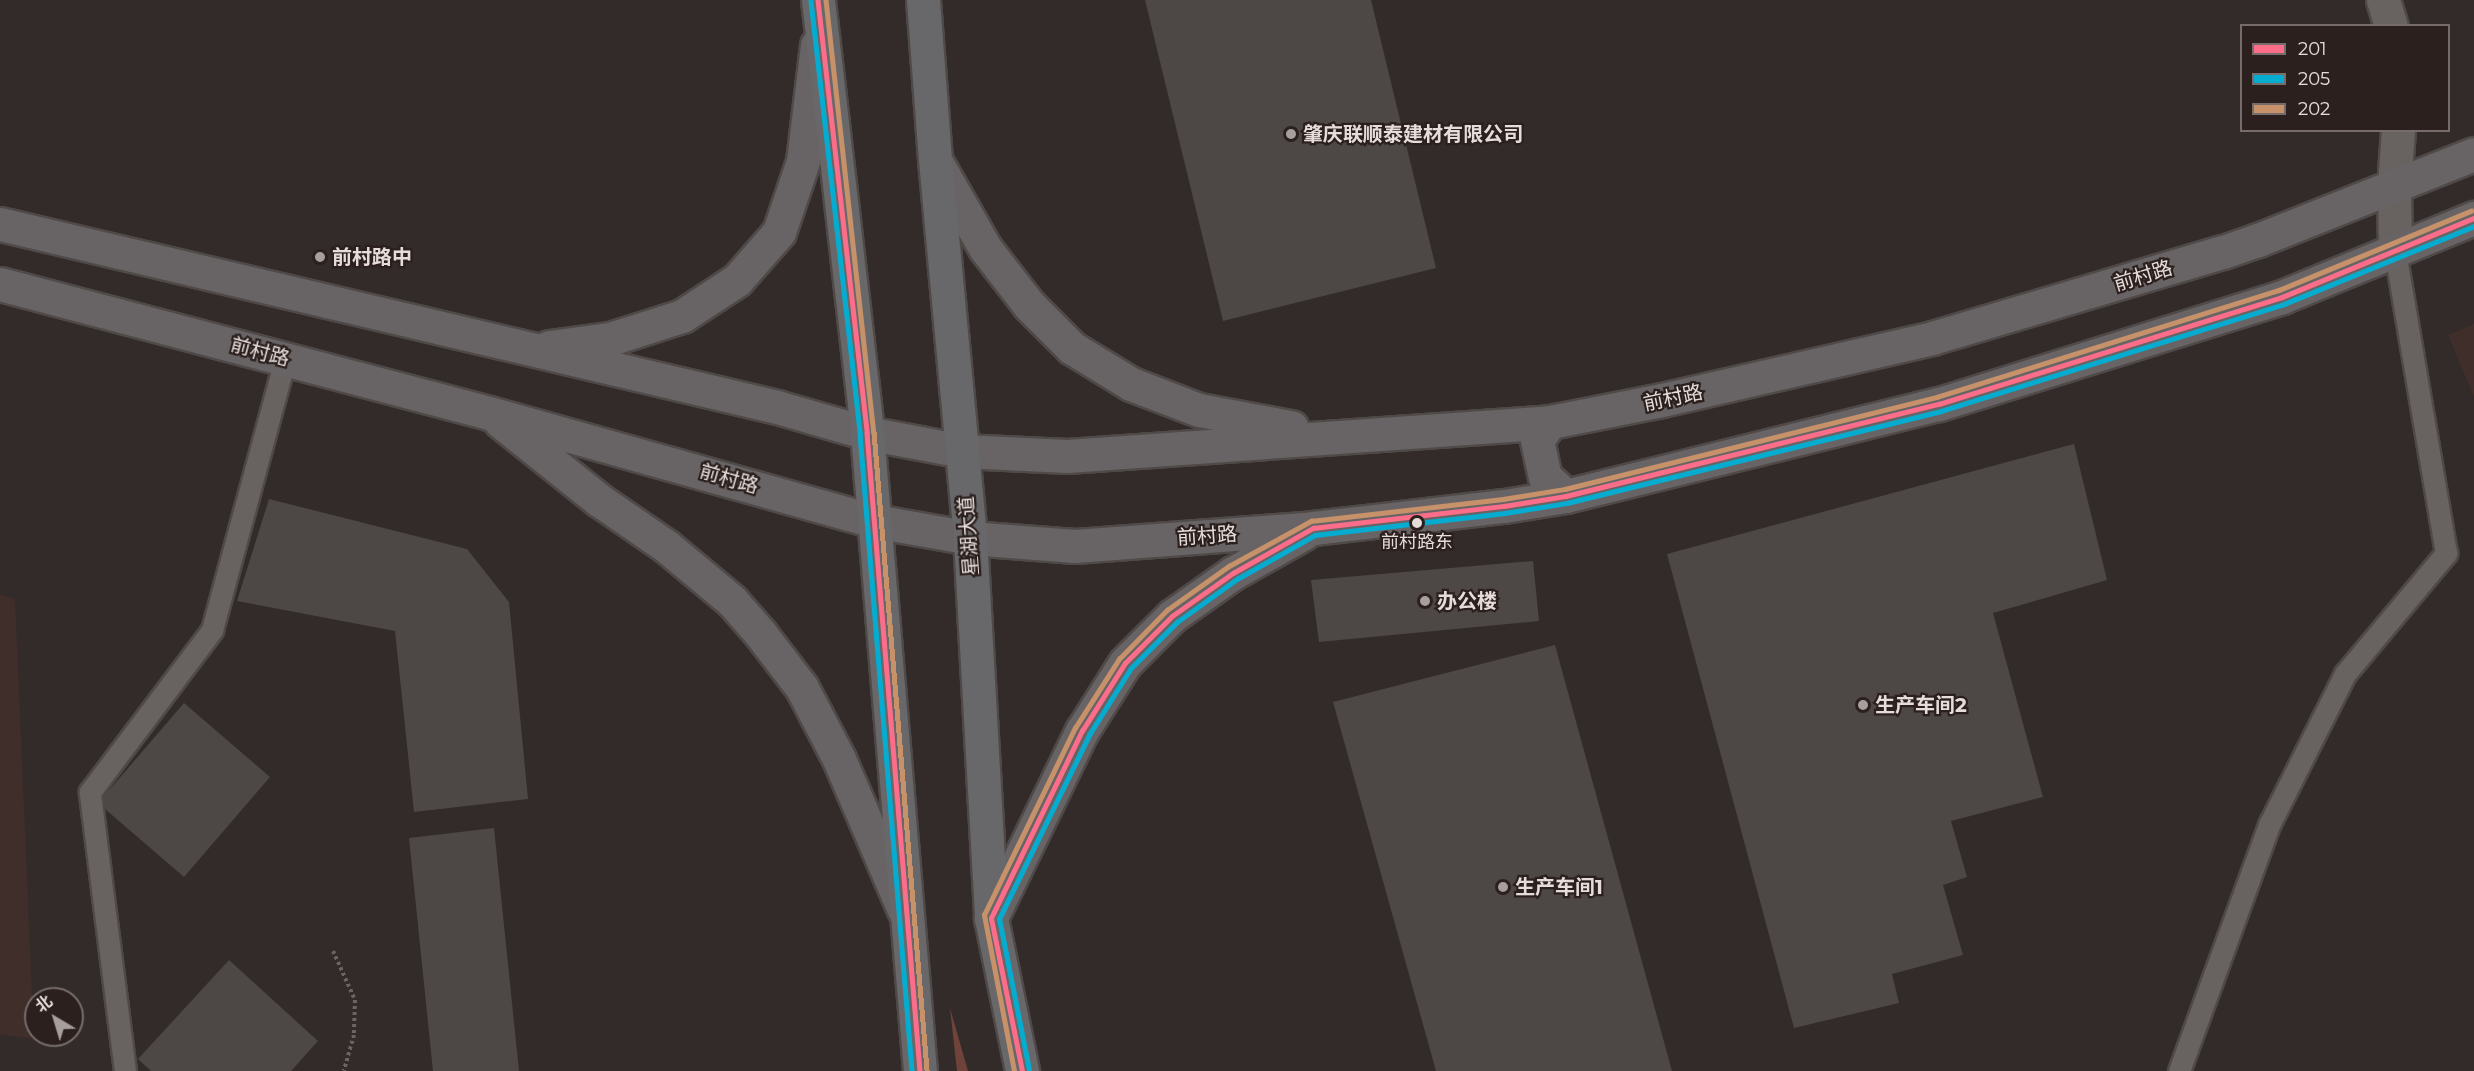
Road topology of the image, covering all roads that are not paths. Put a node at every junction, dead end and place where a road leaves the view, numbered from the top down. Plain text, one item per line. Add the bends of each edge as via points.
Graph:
1 (923, 0) edge
2 (2383, 0) edge
3 (819, 11) edge
4 (2390, 24) edge
5 (2398, 132) edge
6 (2474, 154) edge
7 (935, 160) junction
8 (2394, 186) junction
9 (2474, 218) edge
10 (0, 224) edge
11 (2395, 250) junction
12 (0, 284) edge
13 (523, 350) junction
14 (285, 359) junction
15 (489, 413) junction
16 (1550, 422) junction
17 (867, 434) junction
18 (1337, 436) junction
19 (962, 451) junction
20 (1566, 496) junction
21 (874, 521) junction
22 (1313, 528) junction
23 (970, 538) junction
24 (906, 914) junction
25 (991, 918) junction
26 (125, 1071) edge
27 (920, 1071) edge
28 (1022, 1071) edge
29 (2179, 1071) edge

1 - 7 main road, 星湖大道
2 - 4 street
3 - 13 main road via 799,172 779,232 737,280 682,316 610,339
3 - 17 main road
5 - 8 street
6 - 8 main road, 前村路
7 - 18 main road via 985,248 1029,306 1072,348 1131,384 1199,410
7 - 19 main road, 星湖大道
8 - 11 street
8 - 16 main road, 前村路 via 2249,243 1932,338
9 - 11 main road, 前村路
10 - 13 main road, 前村路
11 - 20 main road, 前村路 via 2263,303 1939,404
11 - 29 lane via 2446,553 2344,674 2270,823
12 - 14 main road, 前村路
13 - 17 main road, 前村路 via 777,407
14 - 15 main road, 前村路
14 - 26 lane via 212,630 90,792
15 - 21 main road, 前村路
15 - 24 main road via 599,500 666,546 732,602 760,633 802,688 839,759
16 - 18 main road, 前村路
16 - 20 main road via 1537,440 1545,477
17 - 19 main road, 前村路
17 - 21 main road
18 - 19 main road, 前村路 via 1067,456
19 - 23 main road, 星湖大道
20 - 22 main road, 前村路
21 - 23 main road, 前村路
21 - 24 main road
22 - 23 main road, 前村路 via 1075,546
22 - 25 main road via 1233,573 1172,616 1125,663 1082,731
23 - 25 main road, 星湖大道
24 - 27 main road
25 - 28 main road, 星湖大道

